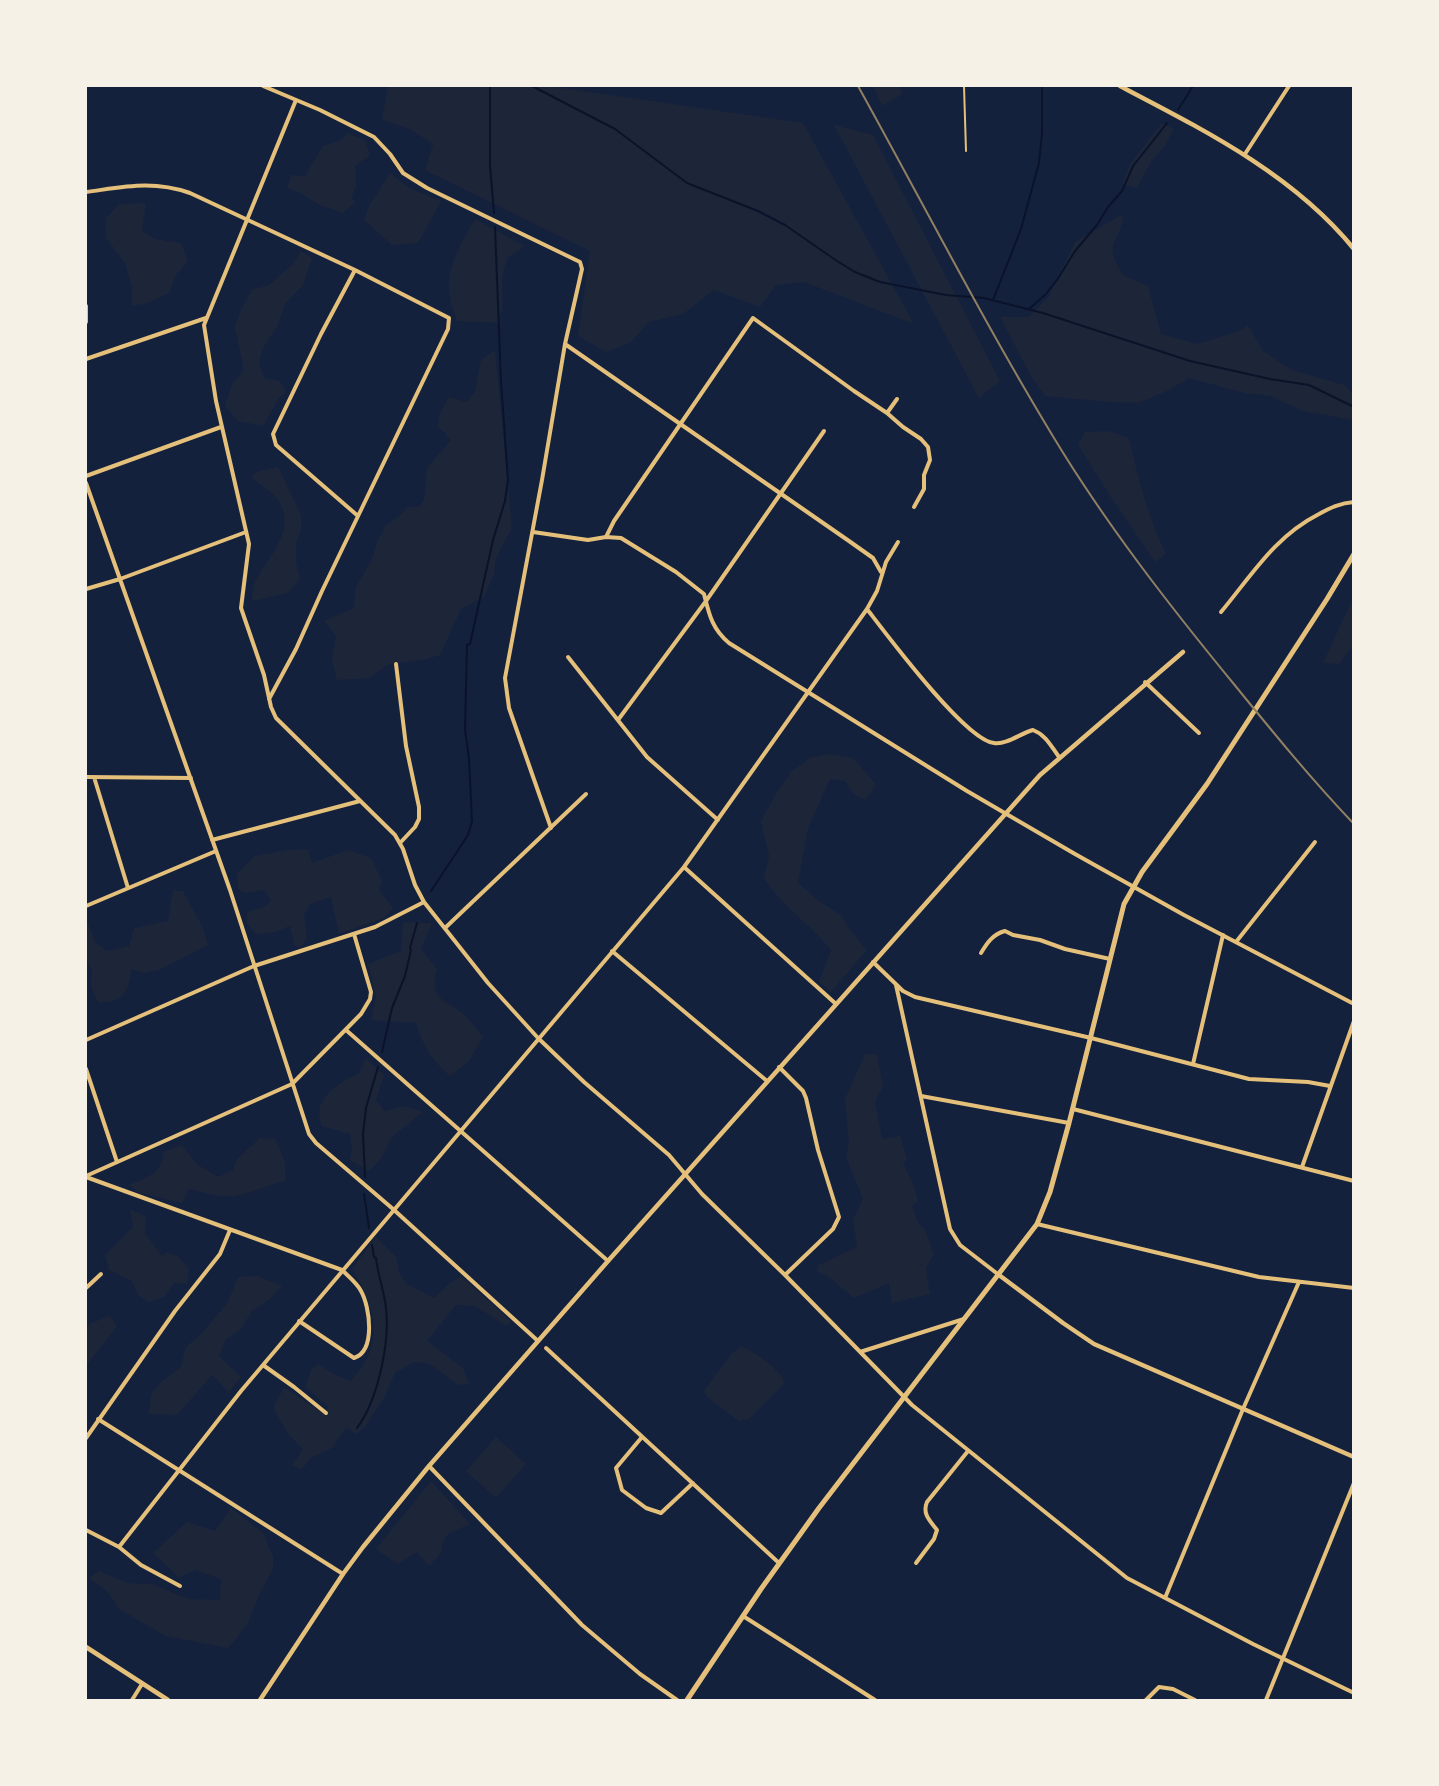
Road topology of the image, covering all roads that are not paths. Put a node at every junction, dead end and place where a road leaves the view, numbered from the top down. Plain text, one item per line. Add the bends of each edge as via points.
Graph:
1 (263, 86) edge
2 (964, 86) edge
3 (1120, 86) edge
4 (1289, 86) edge
5 (297, 100) junction
6 (966, 151) dead end
7 (1245, 154) junction
8 (86, 192) edge
9 (247, 218) junction
10 (1353, 249) edge
11 (355, 270) junction
12 (86, 306) edge
13 (206, 318) junction
14 (86, 322) edge
15 (565, 344) junction
16 (86, 358) edge
17 (897, 399) dead end
18 (887, 413) junction
19 (680, 422) junction
20 (221, 427) junction
21 (824, 431) dead end
22 (86, 476) edge
23 (86, 483) edge
24 (782, 494) junction
25 (1353, 502) edge
26 (914, 507) dead end
27 (358, 516) junction
28 (246, 532) junction
29 (532, 532) junction
30 (606, 537) junction
31 (898, 543) dead end
32 (1353, 554) edge
33 (881, 573) junction
34 (120, 579) junction
35 (86, 589) edge
36 (706, 602) junction
37 (867, 609) junction
38 (1221, 612) dead end
39 (1183, 652) dead end
40 (568, 657) dead end
41 (396, 664) dead end
42 (1145, 682) junction
43 (809, 692) junction
44 (269, 699) junction
45 (618, 720) junction
46 (1199, 733) dead end
47 (1059, 757) junction
48 (86, 777) edge
49 (94, 777) junction
50 (191, 778) junction
51 (586, 794) dead end
52 (360, 801) junction
53 (1005, 813) junction
54 (718, 820) junction
55 (551, 828) junction
56 (212, 840) junction
57 (1315, 842) dead end
58 (400, 843) junction
59 (216, 851) junction
60 (684, 867) junction
61 (1133, 887) junction
62 (128, 888) junction
63 (424, 902) junction
64 (86, 906) edge
65 (445, 928) junction
66 (354, 934) junction
67 (1223, 935) junction
68 (1236, 942) junction
69 (612, 951) junction
70 (981, 953) dead end
71 (1111, 959) junction
72 (873, 962) junction
73 (255, 966) junction
74 (896, 985) junction
75 (836, 1004) junction
76 (1353, 1004) edge
77 (1353, 1021) edge
78 (346, 1030) junction
79 (538, 1038) junction
80 (1091, 1038) junction
81 (86, 1040) edge
82 (1193, 1064) junction
83 (779, 1067) junction
84 (86, 1068) edge
85 (767, 1081) junction
86 (292, 1084) junction
87 (1330, 1086) junction
88 (921, 1096) junction
89 (1073, 1109) junction
90 (1069, 1123) junction
91 (459, 1131) junction
92 (117, 1162) junction
93 (1302, 1167) junction
94 (684, 1174) junction
95 (86, 1176) edge
96 (1353, 1181) edge
97 (393, 1209) junction
98 (1037, 1224) junction
99 (230, 1229) junction
100 (608, 1261) junction
101 (339, 1270) junction
102 (101, 1274) dead end
103 (784, 1275) junction
104 (999, 1275) junction
105 (1299, 1282) junction
106 (86, 1288) edge
107 (1353, 1288) edge
108 (965, 1318) junction
109 (299, 1321) junction
110 (538, 1341) junction
111 (546, 1348) dead end
112 (860, 1352) junction
113 (263, 1365) junction
114 (904, 1398) junction
115 (1243, 1409) junction
116 (326, 1413) dead end
117 (98, 1419) junction
118 (642, 1437) junction
119 (86, 1438) edge
120 (968, 1451) junction
121 (1353, 1456) edge
122 (429, 1466) junction
123 (179, 1469) junction
124 (693, 1483) junction
125 (1353, 1483) edge
126 (86, 1530) edge
127 (119, 1547) junction
128 (779, 1563) junction
129 (916, 1563) dead end
130 (343, 1574) junction
131 (180, 1586) dead end
132 (1165, 1598) junction
133 (743, 1616) junction
134 (86, 1647) edge
135 (1283, 1659) junction
136 (142, 1684) junction
137 (1353, 1693) edge
138 (132, 1701) edge
139 (168, 1701) edge
140 (260, 1701) edge
141 (677, 1701) edge
142 (687, 1701) edge
143 (875, 1701) edge
144 (1146, 1701) edge
145 (1195, 1701) edge
146 (1266, 1701) edge

1 - 5 street
2 - 6 lane
3 - 7 street
4 - 7 street
5 - 9 street
5 - 15 street via 374,137 403,172 419,183 580,262 582,269
7 - 10 street via 1308,202
8 - 9 street via 141,185 170,186
9 - 11 street
9 - 13 street
11 - 27 street via 273,434 276,445
11 - 27 street via 449,318 448,329
12 - 14 street
13 - 16 street
13 - 20 street via 205,334
15 - 19 street
15 - 29 street
17 - 18 street
18 - 19 street via 753,318
18 - 26 street via 928,447 930,460 924,489
19 - 24 street
19 - 30 street
20 - 22 street
20 - 28 street
21 - 24 street
23 - 34 street
24 - 33 street via 873,558
24 - 36 street
25 - 38 street via 1335,506 1290,531
27 - 44 street
28 - 34 street
28 - 44 street via 249,554 241,608
29 - 30 street via 588,540
29 - 55 street via 505,685 509,708
30 - 36 street via 621,538 676,573 704,594
31 - 33 street
32 - 61 main road via 1225,756
33 - 37 street
34 - 35 street
34 - 50 street
36 - 43 street via 720,635 729,644
36 - 45 street
37 - 43 street
37 - 47 street via 933,692 980,735 999,743 1033,730 1047,739
39 - 42 street
40 - 45 street
41 - 58 street via 406,746 419,807 415,827
42 - 46 street
42 - 47 street
43 - 53 street
43 - 54 street
44 - 52 street via 276,718
45 - 54 street via 658,768
47 - 53 street
48 - 49 street
49 - 50 street
49 - 62 street
50 - 56 street
51 - 55 street
52 - 56 street
52 - 58 street
53 - 61 street
53 - 72 street
54 - 60 street
55 - 65 street
56 - 59 street
57 - 68 street
58 - 63 street
59 - 62 street
59 - 73 street
60 - 69 street
60 - 75 street
61 - 67 street
61 - 71 main road via 1124,904
62 - 64 street
63 - 65 street
63 - 66 street
65 - 79 street
66 - 73 street
66 - 78 street via 371,992 366,1007
67 - 68 street
67 - 82 street
68 - 76 street
69 - 79 street
69 - 85 street
70 - 71 street via 997,933 1005,931
71 - 80 main road
72 - 74 street
72 - 75 street
73 - 81 street
73 - 86 street
74 - 80 street via 915,997
74 - 88 street
75 - 83 street
77 - 87 street
78 - 86 street
78 - 91 street
79 - 91 street
79 - 94 street via 669,1155
80 - 82 street
80 - 89 main road
82 - 87 street via 1262,1081
83 - 85 street
83 - 103 street via 807,1098 839,1217 833,1229
84 - 92 street
85 - 94 street
86 - 92 street
86 - 97 street via 316,1143
87 - 93 street
88 - 90 street
88 - 104 street via 948,1224 956,1240
89 - 90 main road
89 - 93 street
90 - 98 main road
91 - 97 street
91 - 100 street
92 - 95 street
93 - 96 street
94 - 100 street
94 - 103 street
95 - 99 street
97 - 101 street
97 - 110 street
98 - 104 main road
98 - 105 street via 1258,1277
99 - 101 street
99 - 117 street via 220,1254
100 - 110 street
101 - 109 street
101 - 109 street via 363,1294 369,1324 364,1351 354,1358 347,1355
102 - 106 street
103 - 112 street
104 - 108 main road
104 - 115 street via 1094,1344
105 - 107 street
105 - 115 street
108 - 112 street
108 - 114 main road
109 - 113 street
110 - 122 street
111 - 118 street
112 - 114 street
113 - 116 street
113 - 123 street
114 - 120 street
114 - 128 main road
115 - 121 street
115 - 132 street
117 - 119 street
117 - 123 street
118 - 124 street
118 - 124 street via 616,1468 622,1490 646,1508 661,1512
120 - 129 street via 924,1508 937,1530
120 - 132 street via 1105,1562
122 - 130 street
122 - 141 street via 582,1625
123 - 127 street
123 - 130 street
124 - 128 street
125 - 135 street
126 - 127 street
127 - 131 street via 141,1565
128 - 133 main road
130 - 140 street
132 - 135 street
133 - 142 main road
133 - 143 street
134 - 136 street
135 - 137 street
135 - 146 street
136 - 138 street
136 - 139 street
144 - 145 street via 1159,1687 1168,1687

